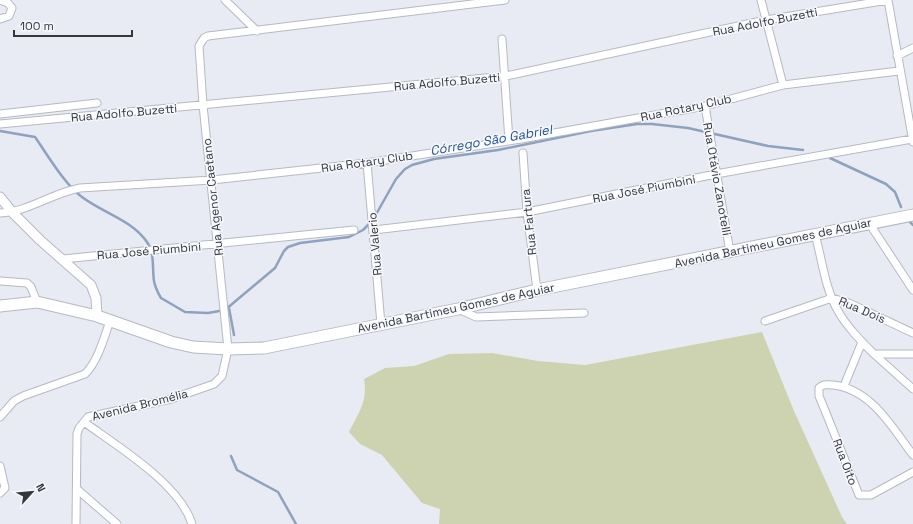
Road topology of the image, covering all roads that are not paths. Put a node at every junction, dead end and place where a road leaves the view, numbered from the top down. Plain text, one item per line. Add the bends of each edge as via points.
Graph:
1 (0, 0) edge
2 (224, 0) edge
3 (505, 0) edge
4 (761, 0) edge
5 (888, 0) edge
6 (495, 1) edge
7 (0, 19) edge
8 (766, 20) junction
9 (257, 31) junction
10 (502, 39) dead end
11 (913, 48) edge
12 (897, 56) junction
13 (899, 71) junction
14 (506, 76) junction
15 (783, 85) junction
16 (97, 103) dead end
17 (203, 105) junction
18 (705, 106) junction
19 (0, 114) edge
20 (0, 124) edge
21 (912, 124) edge
22 (509, 141) junction
23 (913, 141) edge
24 (523, 153) dead end
25 (367, 164) junction
26 (716, 174) junction
27 (212, 180) junction
28 (0, 197) edge
29 (527, 212) junction
30 (0, 213) edge
31 (13, 213) junction
32 (911, 215) edge
33 (869, 223) junction
34 (374, 228) junction
35 (354, 230) dead end
36 (816, 234) junction
37 (218, 245) junction
38 (730, 252) junction
39 (63, 259) junction
40 (0, 281) edge
41 (537, 290) junction
42 (913, 290) edge
43 (832, 298) junction
44 (36, 302) junction
45 (0, 306) edge
46 (458, 309) junction
47 (584, 313) dead end
48 (97, 316) junction
49 (765, 320) dead end
50 (110, 321) junction
51 (381, 324) junction
52 (913, 333) edge
53 (862, 342) junction
54 (228, 349) junction
55 (874, 354) junction
56 (913, 354) edge
57 (844, 386) junction
58 (913, 389) edge
59 (0, 417) edge
60 (84, 422) junction
61 (913, 455) edge
62 (0, 466) edge
63 (913, 472) edge
64 (78, 490) junction
65 (0, 493) edge
66 (76, 524) edge
67 (117, 524) edge
68 (192, 524) edge

1 - 7 street via 12,8 9,16
2 - 9 street
3 - 6 street
4 - 8 street
5 - 8 street, Rua Adolfo Buzetti
5 - 12 street
6 - 9 street
8 - 14 street, Rua Adolfo Buzetti
8 - 15 street
9 - 17 street, Rua Agenor Caetano via 204,38 199,46
10 - 14 street
11 - 12 street
12 - 13 street
13 - 15 street, Rua Rotary Club
13 - 21 street
14 - 17 street, Rua Adolfo Buzetti
14 - 22 street
15 - 18 street, Rua Rotary Club
16 - 19 street
17 - 20 street, Rua Adolfo Buzetti
17 - 27 street, Rua Agenor Caetano
18 - 22 street, Rua Rotary Club
18 - 26 street, Rua Otávio Zanotelli
21 - 23 street
22 - 25 street, Rua Rotary Club
23 - 26 street, Rua José Piumbini
24 - 29 street, Rua Fartura
25 - 27 street, Rua Rotary Club
25 - 34 street, Rua Valerio
26 - 29 street, Rua José Piumbini
26 - 38 street, Rua Otávio Zanotelli
27 - 31 street, Rua Rotary Club via 80,188
27 - 37 street, Rua Agenor Caetano
28 - 31 street
29 - 34 street, Rua José Piumbini
29 - 41 street, Rua Fartura
30 - 31 street, Rua Rotary Club
31 - 39 street
32 - 33 main road, Avenida Bartimeu Gomes de Aguiar
33 - 36 main road, Avenida Bartimeu Gomes de Aguiar
33 - 42 street
34 - 51 street, Rua Valerio
35 - 37 street, Rua José Piumbini
36 - 38 main road, Avenida Bartimeu Gomes de Aguiar
36 - 43 street
37 - 39 street, Rua José Piumbini
37 - 54 street, Rua Agenor Caetano
38 - 41 main road, Avenida Bartimeu Gomes de Aguiar
39 - 48 street via 94,289
40 - 44 street via 27,283
41 - 46 main road, Avenida Bartimeu Gomes de Aguiar
43 - 49 street, Rua Dois
43 - 52 street, Rua Dois via 849,303
43 - 53 street via 838,312
44 - 45 main road, Avenida Bartimeu Gomes de Aguiar
44 - 48 main road, Avenida Bartimeu Gomes de Aguiar
46 - 47 street via 476,317
46 - 51 main road, Avenida Bartimeu Gomes de Aguiar
48 - 50 main road, Avenida Bartimeu Gomes de Aguiar
50 - 54 main road, Avenida Bartimeu Gomes de Aguiar via 171,342 193,347
50 - 59 street via 95,358 85,374 14,400
51 - 54 main road, Avenida Bartimeu Gomes de Aguiar via 264,348
53 - 55 street
53 - 57 street
54 - 60 street, Avenida Bromélia via 222,376 214,384 170,399 93,415
55 - 56 street
55 - 58 street
57 - 61 street via 867,399 879,410
57 - 63 street, Rua Oito via 822,385 819,388 819,396 859,495 871,495
60 - 64 street, Avenida Bromélia via 79,428 76,440
60 - 68 street via 169,487 189,513
62 - 65 street via 5,483 5,488
64 - 66 street, Avenida Bromélia
64 - 67 street

